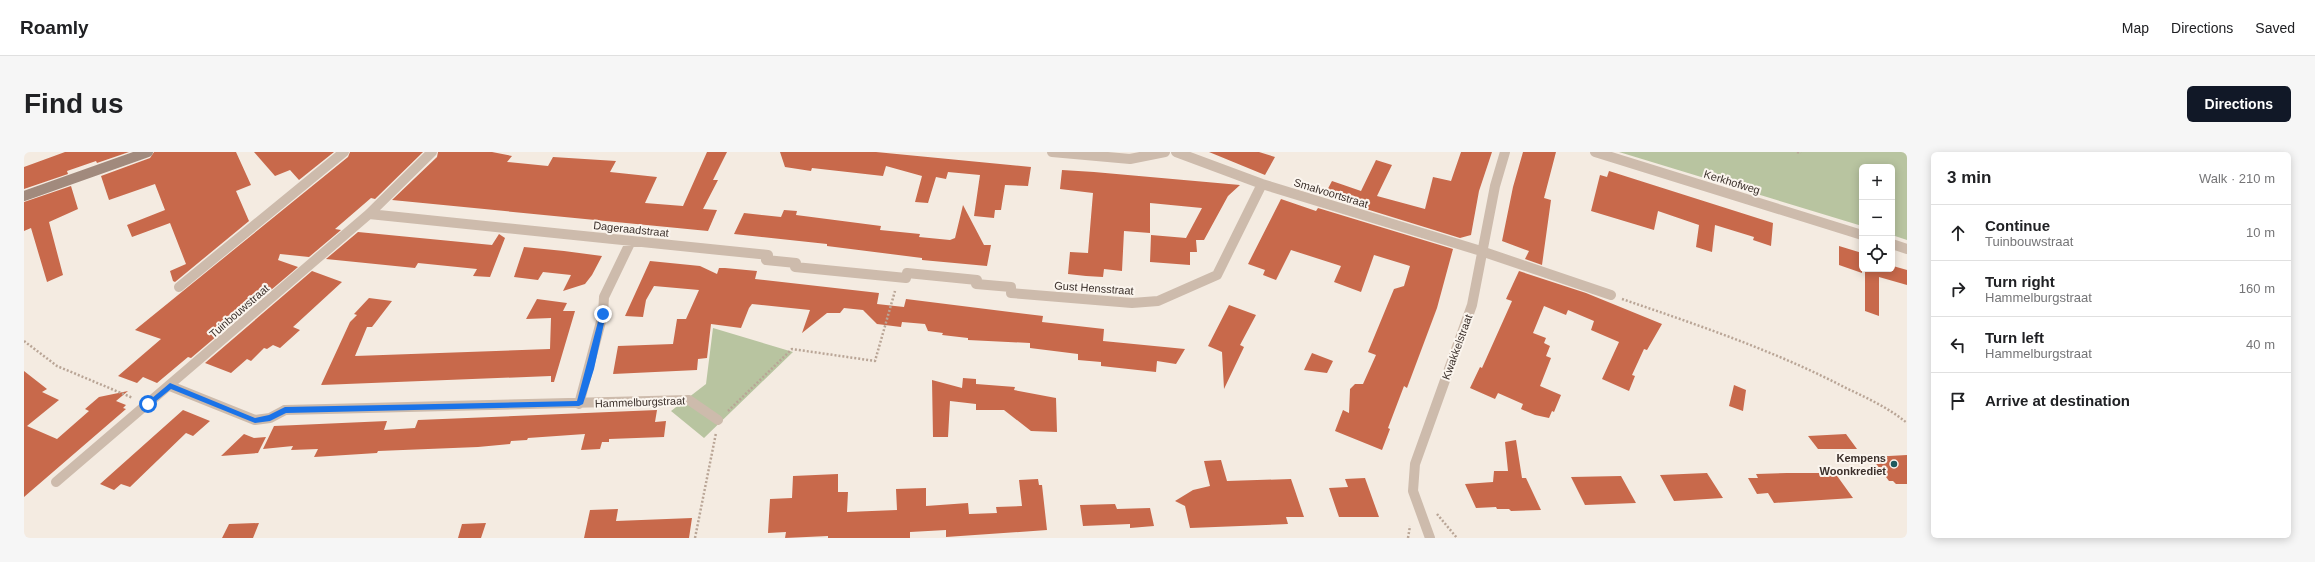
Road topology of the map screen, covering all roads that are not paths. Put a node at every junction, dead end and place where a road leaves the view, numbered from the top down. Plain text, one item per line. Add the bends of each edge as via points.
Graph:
1 (148, 152) edge
2 (344, 152) edge
3 (432, 152) edge
4 (1052, 152) edge
5 (1165, 152) edge
6 (1176, 152) edge
7 (1505, 152) edge
8 (1595, 152) edge
9 (1262, 184) junction
10 (24, 196) edge
11 (369, 214) junction
12 (1859, 234) edge
13 (630, 241) junction
14 (1895, 245) edge
15 (1907, 248) edge
16 (1481, 251) junction
17 (878, 275) joint
18 (179, 286) dead end
19 (1610, 295) road end
20 (170, 386) junction
21 (579, 404) junction
22 (718, 420) road end
23 (56, 482) dead end
24 (1430, 538) edge

1 - 10 street
2 - 18 street
3 - 11 street, Tuinbouwstraat
4 - 5 street via 1130,159
6 - 9 street, Smalvoortstraat
7 - 16 street, Kwakkelstraat
8 - 12 street, Kerkhofweg
9 - 16 street, Smalvoortstraat
9 - 17 street, Gust Hensstraat via 1217,275 1158,301 1106,302 1011,293 1011,287 976,284 977,280 907,273 906,278
11 - 13 street, Dageraadstraat
11 - 20 street, Tuinbouwstraat
13 - 17 street, Dageraadstraat via 768,255 766,260 796,263 795,266
13 - 21 street, Hammelburgstraat via 604,297 603,314
14 - 15 street
16 - 19 street, Smalvoortstraat
16 - 24 street, Kwakkelstraat via 1472,305 1415,464 1413,491
20 - 21 street, Hammelburgstraat via 255,420 270,418 285,410
20 - 23 street, Tuinbouwstraat
21 - 22 street, Hammelburgstraat via 689,400

